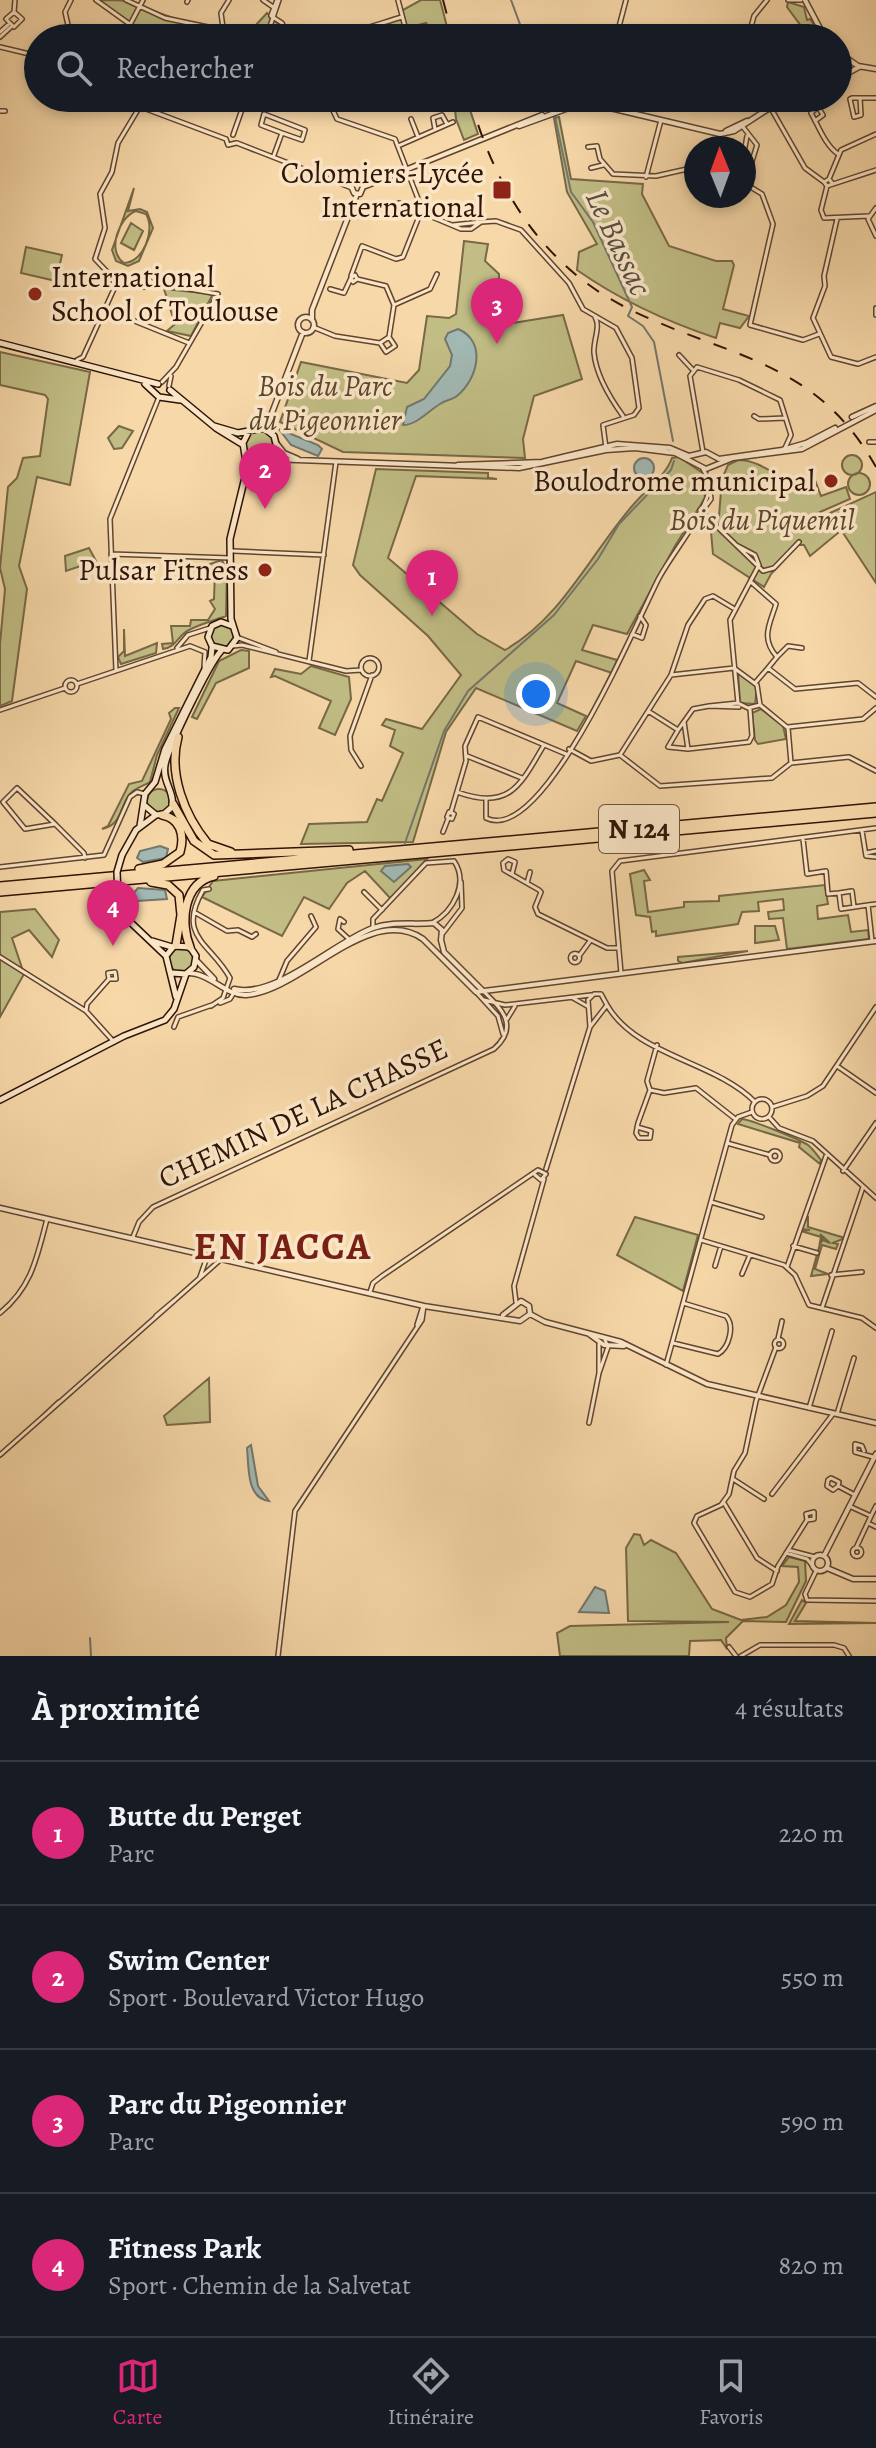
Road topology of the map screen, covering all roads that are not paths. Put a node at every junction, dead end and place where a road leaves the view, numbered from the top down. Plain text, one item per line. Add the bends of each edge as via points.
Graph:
1 (15, 0) edge
2 (71, 0) edge
3 (96, 0) edge
4 (126, 0) edge
5 (143, 0) edge
6 (229, 0) edge
7 (263, 0) edge
8 (278, 0) edge
9 (398, 0) edge
10 (626, 0) edge
11 (767, 0) edge
12 (788, 0) edge
13 (803, 0) edge
14 (275, 7) junction
15 (139, 8) junction
16 (14, 12) junction
17 (272, 17) junction
18 (402, 17) junction
19 (68, 24) edge
20 (129, 24) edge
21 (131, 24) edge
22 (191, 24) edge
23 (221, 24) edge
24 (270, 24) edge
25 (278, 24) edge
26 (373, 24) edge
27 (404, 24) edge
28 (620, 24) edge
29 (752, 24) edge
30 (817, 24) edge
31 (10, 26) junction
32 (0, 34) edge
33 (0, 45) edge
34 (24, 52) edge
35 (853, 63) joint
36 (861, 67) junction
37 (876, 69) edge
38 (852, 70) joint
39 (860, 98) junction
40 (876, 98) edge
41 (852, 99) edge
42 (852, 108) edge
43 (137, 112) edge
44 (150, 112) edge
45 (241, 112) edge
46 (332, 112) edge
47 (554, 112) edge
48 (631, 112) edge
49 (764, 112) edge
50 (772, 112) edge
51 (661, 120) junction
52 (815, 121) dead end
53 (453, 122) dead end
54 (447, 124) junction
55 (743, 127) junction
56 (435, 129) junction
57 (282, 133) junction
58 (876, 134) edge
59 (233, 135) junction
60 (745, 136) edge
61 (750, 136) edge
62 (226, 139) junction
63 (237, 143) junction
64 (398, 146) junction
65 (588, 147) dead end
66 (838, 154) junction
67 (274, 155) junction
68 (604, 165) junction
69 (591, 168) dead end
70 (684, 169) edge
71 (408, 170) junction
72 (876, 170) edge
73 (646, 177) junction
74 (830, 181) junction
75 (825, 184) junction
76 (363, 187) junction
77 (352, 188) junction
78 (756, 189) edge
79 (357, 194) junction
80 (876, 208) edge
81 (422, 212) junction
82 (388, 215) dead end
83 (869, 216) junction
84 (837, 219) junction
85 (876, 236) edge
86 (437, 274) dead end
87 (151, 276) dead end
88 (351, 277) junction
89 (113, 278) junction
90 (144, 287) dead end
91 (330, 289) dead end
92 (394, 305) junction
93 (876, 308) edge
94 (105, 309) junction
95 (312, 310) junction
96 (876, 315) edge
97 (595, 317) junction
98 (304, 318) junction
99 (312, 320) junction
100 (611, 325) junction
101 (313, 327) junction
102 (598, 327) junction
103 (303, 332) junction
104 (819, 334) junction
105 (389, 337) junction
106 (0, 343) edge
107 (189, 343) junction
108 (380, 343) junction
109 (679, 355) dead end
110 (876, 357) edge
111 (77, 360) junction
112 (692, 369) junction
113 (163, 386) junction
114 (163, 397) junction
115 (181, 400) junction
116 (876, 408) edge
117 (754, 416) dead end
118 (624, 417) junction
119 (786, 417) junction
120 (270, 418) junction
121 (214, 426) junction
122 (258, 428) junction
123 (249, 431) junction
124 (269, 431) junction
125 (791, 435) junction
126 (795, 440) junction
127 (812, 440) junction
128 (869, 442) dead end
129 (876, 442) edge
130 (277, 444) junction
131 (242, 445) junction
132 (606, 448) junction
133 (795, 449) junction
134 (782, 450) junction
135 (700, 453) junction
136 (245, 454) junction
137 (713, 457) junction
138 (270, 459) junction
139 (300, 460) junction
140 (262, 462) junction
141 (336, 462) junction
142 (697, 465) junction
143 (710, 466) junction
144 (702, 469) junction
145 (708, 476) junction
146 (238, 499) junction
147 (702, 510) junction
148 (232, 537) junction
149 (799, 542) dead end
150 (736, 545) junction
151 (233, 551) junction
152 (111, 554) junction
153 (324, 555) junction
154 (230, 558) junction
155 (757, 569) junction
156 (231, 572) junction
157 (751, 582) junction
158 (734, 609) junction
159 (231, 611) junction
160 (640, 616) junction
161 (224, 622) junction
162 (232, 626) junction
163 (210, 628) junction
164 (197, 632) junction
165 (630, 634) junction
166 (237, 636) junction
167 (208, 637) junction
168 (212, 646) junction
169 (233, 646) junction
170 (802, 648) dead end
171 (173, 651) junction
172 (222, 651) junction
173 (287, 656) junction
174 (777, 657) junction
175 (309, 661) junction
176 (734, 668) junction
177 (768, 668) junction
178 (361, 670) junction
179 (116, 671) junction
180 (201, 674) junction
181 (372, 675) junction
182 (671, 675) junction
183 (755, 683) junction
184 (77, 684) junction
185 (65, 688) junction
186 (876, 697) edge
187 (739, 704) junction
188 (760, 705) junction
189 (750, 708) junction
190 (876, 708) edge
191 (0, 710) edge
192 (648, 711) junction
193 (684, 722) junction
194 (788, 728) junction
195 (678, 730) junction
196 (178, 737) junction
197 (544, 745) junction
198 (569, 749) junction
199 (688, 749) junction
200 (566, 754) junction
201 (620, 755) junction
202 (467, 756) junction
203 (791, 763) junction
204 (361, 766) dead end
205 (876, 771) edge
206 (524, 779) junction
207 (150, 788) junction
208 (166, 788) junction
209 (457, 792) junction
210 (145, 794) junction
211 (486, 800) junction
212 (173, 804) junction
213 (144, 805) junction
214 (876, 810) edge
215 (159, 815) junction
216 (55, 824) junction
217 (140, 826) junction
218 (876, 828) edge
219 (862, 831) junction
220 (443, 832) dead end
221 (803, 839) junction
222 (403, 850) junction
223 (876, 851) edge
224 (866, 853) junction
225 (249, 854) junction
226 (876, 857) edge
227 (85, 858) junction
228 (0, 867) edge
229 (254, 869) junction
230 (530, 872) dead end
231 (512, 874) dead end
232 (78, 878) junction
233 (460, 878) junction
234 (105, 883) junction
235 (527, 883) junction
236 (0, 886) edge
237 (209, 889) dead end
238 (0, 892) edge
239 (364, 892) dead end
240 (839, 893) junction
241 (876, 904) edge
242 (868, 905) junction
243 (854, 907) junction
244 (382, 910) junction
245 (194, 912) junction
246 (311, 916) dead end
247 (340, 919) dead end
248 (438, 920) junction
249 (429, 923) junction
250 (449, 927) junction
251 (380, 928) junction
252 (873, 929) edge
253 (372, 931) junction
254 (443, 933) junction
255 (256, 934) dead end
256 (148, 939) junction
257 (423, 939) junction
258 (350, 940) junction
259 (441, 940) junction
260 (590, 941) junction
261 (874, 941) edge
262 (429, 943) junction
263 (174, 946) junction
264 (190, 947) junction
265 (618, 948) junction
266 (166, 956) junction
267 (579, 956) dead end
268 (0, 957) edge
269 (196, 960) junction
270 (172, 973) junction
271 (621, 973) junction
272 (187, 974) junction
273 (109, 979) dead end
274 (279, 980) junction
275 (216, 981) junction
276 (227, 988) junction
277 (235, 991) junction
278 (483, 991) junction
279 (476, 992) junction
280 (591, 995) junction
281 (569, 997) junction
282 (176, 998) junction
283 (484, 1000) junction
284 (519, 1004) junction
285 (500, 1005) junction
286 (607, 1005) junction
287 (211, 1006) junction
288 (876, 1007) edge
289 (589, 1008) junction
290 (86, 1011) junction
291 (502, 1011) junction
292 (600, 1013) junction
293 (613, 1015) junction
294 (499, 1019) junction
295 (506, 1023) junction
296 (174, 1027) dead end
297 (590, 1027) junction
298 (503, 1038) junction
299 (114, 1042) junction
300 (657, 1045) junction
301 (837, 1066) junction
302 (650, 1090) junction
303 (876, 1093) edge
304 (0, 1100) edge
305 (755, 1102) junction
306 (772, 1107) junction
307 (752, 1112) junction
308 (769, 1117) junction
309 (735, 1119) junction
310 (876, 1123) edge
311 (637, 1127) dead end
312 (727, 1143) junction
313 (826, 1156) junction
314 (781, 1158) dead end
315 (545, 1171) junction
316 (843, 1171) junction
317 (535, 1175) junction
318 (544, 1179) junction
319 (863, 1187) junction
320 (876, 1198) edge
321 (711, 1202) junction
322 (0, 1208) edge
323 (47, 1217) junction
324 (762, 1217) dead end
325 (133, 1237) junction
326 (701, 1240) junction
327 (721, 1246) junction
328 (793, 1246) junction
329 (817, 1253) dead end
330 (750, 1255) junction
331 (207, 1257) junction
332 (219, 1261) junction
333 (715, 1266) dead end
334 (787, 1267) junction
335 (862, 1272) dead end
336 (742, 1274) dead end
337 (831, 1275) junction
338 (200, 1277) junction
339 (370, 1292) junction
340 (516, 1302) junction
341 (411, 1303) junction
342 (683, 1303) junction
343 (424, 1306) junction
344 (435, 1308) junction
345 (511, 1309) junction
346 (821, 1309) junction
347 (0, 1313) edge
348 (530, 1314) junction
349 (425, 1315) junction
350 (500, 1316) junction
351 (512, 1317) junction
352 (418, 1318) junction
353 (782, 1321) dead end
354 (876, 1328) edge
355 (415, 1329) junction
356 (583, 1330) junction
357 (832, 1331) dead end
358 (778, 1339) junction
359 (607, 1342) junction
360 (599, 1343) junction
361 (672, 1343) junction
362 (776, 1347) junction
363 (854, 1358) dead end
364 (666, 1365) junction
365 (599, 1373) junction
366 (758, 1397) junction
367 (808, 1408) junction
368 (835, 1414) junction
369 (589, 1423) dead end
370 (876, 1423) edge
371 (864, 1451) dead end
372 (0, 1455) edge
373 (875, 1456) edge
374 (733, 1479) junction
375 (838, 1486) dead end
376 (772, 1494) dead end
377 (855, 1495) junction
378 (764, 1499) dead end
379 (724, 1503) junction
380 (849, 1506) junction
381 (876, 1506) edge
382 (871, 1516) junction
383 (807, 1520) dead end
384 (868, 1523) junction
385 (876, 1527) edge
386 (856, 1548) dead end
387 (787, 1552) junction
388 (824, 1556) junction
389 (815, 1557) junction
390 (812, 1565) junction
391 (827, 1568) junction
392 (777, 1571) junction
393 (816, 1571) junction
394 (876, 1579) edge
395 (876, 1601) edge
396 (729, 1647) dead end
397 (278, 1656) edge
398 (739, 1656) edge
399 (849, 1656) edge

1 - 16 street
2 - 19 street via 65,12
3 - 20 street
4 - 15 street
5 - 15 street
6 - 23 street
7 - 14 street
8 - 14 street
9 - 18 street
10 - 28 street
11 - 29 street
12 - 13 street
13 - 30 street
14 - 17 street
15 - 21 street
15 - 22 street
16 - 31 street via 7,16
16 - 31 street via 22,20
17 - 24 street
17 - 25 street
18 - 26 street
18 - 27 street
31 - 32 street
33 - 34 street
35 - 36 street
35 - 38 street
36 - 37 street
36 - 38 street
39 - 40 street
39 - 41 street
39 - 42 street via 861,115 854,117
43 - 89 street via 118,143 100,195 105,228 95,259
44 - 62 street
45 - 59 street
46 - 64 street via 337,119 392,137
47 - 71 street
48 - 51 street
49 - 55 street
50 - 75 street via 807,171
51 - 55 street via 716,133
51 - 73 street
52 - 66 street
53 - 54 street
54 - 56 street
54 - 56 street via 442,115 433,118
55 - 60 street
55 - 61 street
56 - 64 street
57 - 57 street via 302,140 305,130 264,114 261,125
57 - 67 street
58 - 66 street
59 - 62 street
59 - 63 street
62 - 63 street via 231,146
63 - 67 street
64 - 71 street
65 - 68 street via 597,146
66 - 74 street
67 - 77 street
68 - 69 street
68 - 73 street via 610,174
70 - 73 street
71 - 76 street
71 - 81 street
72 - 74 street via 843,184
74 - 75 street
75 - 84 street via 821,214
76 - 77 street via 358,183
76 - 79 street
77 - 79 street
78 - 104 street via 773,224 750,325 803,340
79 - 95 street
80 - 83 street
81 - 82 street via 399,203
81 - 88 street via 402,258 362,246
81 - 97 street via 468,229 499,221 525,233
83 - 84 street
83 - 85 street
84 - 104 street via 814,316
86 - 92 street via 430,289
87 - 107 street via 161,284 218,294
88 - 91 street via 344,293
88 - 92 street via 353,282 386,286
89 - 90 street via 126,275 144,282
89 - 94 street
92 - 105 street
93 - 96 street
94 - 107 street
94 - 111 street
95 - 98 street
95 - 99 street
97 - 100 street
97 - 102 street
98 - 99 street
98 - 103 street via 298,324
99 - 101 street
100 - 102 street
100 - 118 street via 628,347 634,371 639,408
101 - 103 street
101 - 108 street via 332,336
102 - 118 street via 596,365
103 - 120 street
104 - 110 street via 832,357 859,364
105 - 108 street
105 - 108 street via 395,346 386,352
106 - 111 main road
107 - 113 street
109 - 112 street
111 - 113 main road
112 - 119 street via 739,380 775,396
112 - 135 street
113 - 114 main road
113 - 114 main road
113 - 115 main road
114 - 115 main road
114 - 152 street via 112,510
115 - 121 main road
116 - 127 street
116 - 133 street
117 - 119 street
118 - 132 street via 603,426
119 - 125 street
120 - 122 street
120 - 124 street
121 - 123 main road
121 - 131 main road
122 - 123 main road
122 - 124 main road
123 - 131 main road
124 - 130 main road
125 - 126 street
125 - 134 street
126 - 127 street
126 - 133 street
127 - 133 street
128 - 129 street
130 - 138 main road
130 - 139 street
131 - 136 main road
132 - 135 street via 647,445
132 - 141 street via 542,462
132 - 142 street via 669,452
133 - 134 street
133 - 143 street
134 - 137 street
135 - 137 street
135 - 142 street
136 - 140 main road
136 - 146 main road via 247,469
137 - 143 street
138 - 139 street
138 - 140 main road
139 - 141 street
140 - 146 main road
141 - 153 street
142 - 144 street
143 - 144 street
143 - 145 street
144 - 145 street
145 - 147 street via 710,488
146 - 148 main road
147 - 150 street
147 - 160 street
148 - 151 main road
148 - 154 main road
149 - 155 street via 770,571
150 - 155 street
150 - 155 street via 757,557
151 - 153 street
151 - 156 main road
152 - 154 street
152 - 179 street
153 - 175 street
154 - 156 main road
155 - 157 street
156 - 159 main road
157 - 158 street
157 - 174 street via 776,604 767,627 769,647
158 - 176 street
158 - 182 street via 713,596 706,598 688,625
159 - 161 main road
159 - 162 main road
160 - 165 street
160 - 165 street via 646,623 642,638
161 - 162 main road
161 - 163 main road
162 - 166 main road
163 - 164 street
163 - 167 main road
164 - 167 street
164 - 171 street
165 - 198 street via 612,681
166 - 169 main road
166 - 173 street
167 - 168 main road
168 - 172 main road
168 - 180 main road
169 - 172 main road
169 - 173 street
170 - 174 street via 788,646
171 - 179 street
171 - 180 street via 201,648 206,656
172 - 196 main road
173 - 175 street
174 - 177 street
175 - 178 street
176 - 182 street
176 - 183 street
176 - 187 street
177 - 183 street
177 - 186 street via 795,689 858,683
178 - 181 street
178 - 181 street via 365,659 375,659 379,669
179 - 184 street
180 - 207 main road
181 - 204 street via 350,736
182 - 192 street
183 - 188 street
184 - 185 street via 74,692
184 - 185 street via 68,680
185 - 191 street
187 - 189 street
187 - 193 street via 693,709
188 - 189 street
188 - 194 street
189 - 199 street via 749,742
190 - 194 street via 863,719
192 - 195 street
192 - 201 street
193 - 195 street
193 - 199 street
194 - 203 street
195 - 199 street via 668,747
196 - 208 main road via 165,765
196 - 225 highway via 174,772 200,835 214,848
197 - 200 street
197 - 202 street via 479,717 465,746
197 - 206 street
198 - 200 street
198 - 201 street via 591,761
200 - 211 street via 530,806 510,817 487,820
201 - 203 street via 660,786 772,778
202 - 206 street
202 - 209 street
203 - 205 street via 849,757
206 - 211 street via 501,798
207 - 208 main road
207 - 210 main road
208 - 212 main road
209 - 211 street
209 - 220 street
210 - 213 main road
210 - 227 street via 130,797 106,853
212 - 215 main road
212 - 225 highway via 207,853
213 - 215 main road
213 - 217 main road
214 - 222 highway, N 124
214 - 229 highway, N 124
215 - 217 main road
215 - 232 highway via 174,819 182,833 180,852 171,861
216 - 216 street via 25,829 3,802 18,789
216 - 227 street
217 - 256 main road, bridge via 122,855 118,896 126,918
218 - 219 street
219 - 221 street
219 - 224 street
221 - 240 street via 807,874 826,871 828,894
221 - 265 street via 620,861 612,871
222 - 225 highway
222 - 232 highway, N 124
223 - 224 street
224 - 226 street
227 - 228 street
229 - 234 highway, N 124
229 - 264 highway via 207,878 192,890 187,899
230 - 235 street
231 - 235 street
232 - 236 highway, N 124
233 - 244 street via 457,864 426,863
233 - 248 street via 454,902
233 - 250 street via 463,903
234 - 238 highway, N 124
234 - 263 highway via 159,882 175,890 181,904
235 - 260 street via 541,892 538,914
237 - 245 street via 203,890
239 - 244 street
240 - 243 street via 841,909
240 - 243 street via 852,891
241 - 242 street
242 - 243 street
242 - 252 street
244 - 253 street
245 - 255 street via 227,931
245 - 276 street via 196,937 229,974
246 - 274 street via 316,927 289,957
247 - 258 street via 338,929
248 - 249 street
248 - 250 street
249 - 251 street
249 - 254 street via 439,925
249 - 257 street via 422,929
250 - 254 street
251 - 253 street
251 - 257 street
252 - 261 street
253 - 258 street
253 - 277 street via 274,986 248,994
254 - 259 street
256 - 263 main road
256 - 266 main road
257 - 262 street
258 - 274 street
259 - 262 street
259 - 278 street via 444,952
260 - 265 street
260 - 267 street
261 - 271 street
262 - 279 street
263 - 264 main road
263 - 266 main road
264 - 269 main road
265 - 271 street
266 - 270 main road
268 - 290 street
269 - 272 main road
269 - 275 street
270 - 272 main road
270 - 282 main road
271 - 278 street
272 - 275 street
272 - 282 main road
273 - 290 street
274 - 277 street
275 - 276 street
276 - 277 street
276 - 287 street
277 - 287 street via 230,999
278 - 279 street
278 - 285 street
279 - 283 street
280 - 281 street
280 - 286 street via 601,994
280 - 289 street
281 - 284 street
281 - 289 street
282 - 299 main road via 165,1020
283 - 285 street
283 - 294 street
284 - 285 street
284 - 295 street
285 - 291 street
286 - 292 street
286 - 293 street
287 - 296 street via 178,1017
288 - 301 street
289 - 292 street
289 - 297 street
290 - 299 street
291 - 294 street
291 - 295 street
292 - 293 street
292 - 297 street
293 - 300 street via 629,1032
294 - 298 street
295 - 298 street
297 - 315 street
298 - 325 street, CHEMIN DE LA CHASSE via 494,1049 153,1207
299 - 304 main road
300 - 302 street via 647,1081
300 - 305 street via 739,1088
301 - 303 street
301 - 306 street via 816,1092
302 - 309 street via 694,1087
302 - 311 street
305 - 306 street via 764,1099
305 - 307 street
306 - 308 street
307 - 308 street via 759,1119
307 - 309 street
308 - 313 street via 779,1128 813,1141
309 - 312 street
310 - 316 street
312 - 314 street via 770,1155 776,1151
312 - 321 street
313 - 316 street
313 - 328 street
315 - 317 street
315 - 318 street
316 - 319 street
317 - 318 street
317 - 339 street via 382,1276
318 - 340 street via 513,1291
319 - 320 street
319 - 337 street
321 - 324 street
321 - 326 street
322 - 323 street
323 - 325 street
323 - 347 street via 31,1278
325 - 331 street
326 - 327 street
326 - 342 street
327 - 330 street
327 - 333 street
328 - 329 street
328 - 334 street
330 - 334 street
330 - 336 street
331 - 332 street
331 - 338 street
332 - 338 street
332 - 339 street
334 - 346 street via 806,1302
335 - 337 street
337 - 346 street
338 - 372 street
339 - 341 street
340 - 345 street
340 - 348 street via 526,1302
341 - 343 street
341 - 352 street
342 - 361 street
342 - 361 street via 726,1316 731,1328 720,1354
343 - 344 street
343 - 349 street
343 - 352 street
344 - 349 street
344 - 350 street
345 - 350 street
345 - 351 street
346 - 354 street via 862,1318
348 - 351 street via 520,1321
348 - 356 street
349 - 355 street
350 - 351 street
352 - 355 street
353 - 358 street
355 - 397 street via 296,1508
356 - 359 street
356 - 360 street
357 - 367 street
358 - 362 street
358 - 362 street via 784,1345
359 - 360 street
359 - 364 street via 631,1347
359 - 365 street
360 - 365 street
361 - 364 street
362 - 366 street
363 - 368 street
364 - 366 street via 692,1379
365 - 369 street
366 - 367 street
366 - 374 street
367 - 368 street
368 - 370 street
368 - 376 street
371 - 373 street
373 - 377 street
374 - 378 street
374 - 379 street
375 - 377 street
377 - 380 street
379 - 392 street via 757,1558
379 - 392 street via 697,1516 694,1523 735,1592 745,1597 762,1593
380 - 382 street
380 - 388 street
381 - 382 street
382 - 384 street
383 - 387 street
384 - 385 street
384 - 386 street
387 - 389 street
387 - 390 street
387 - 392 street
388 - 389 street
388 - 391 street
389 - 390 street
390 - 393 street
391 - 393 street
391 - 394 street via 853,1579
393 - 395 street via 807,1600
396 - 398 street
398 - 399 street via 760,1645 838,1645

